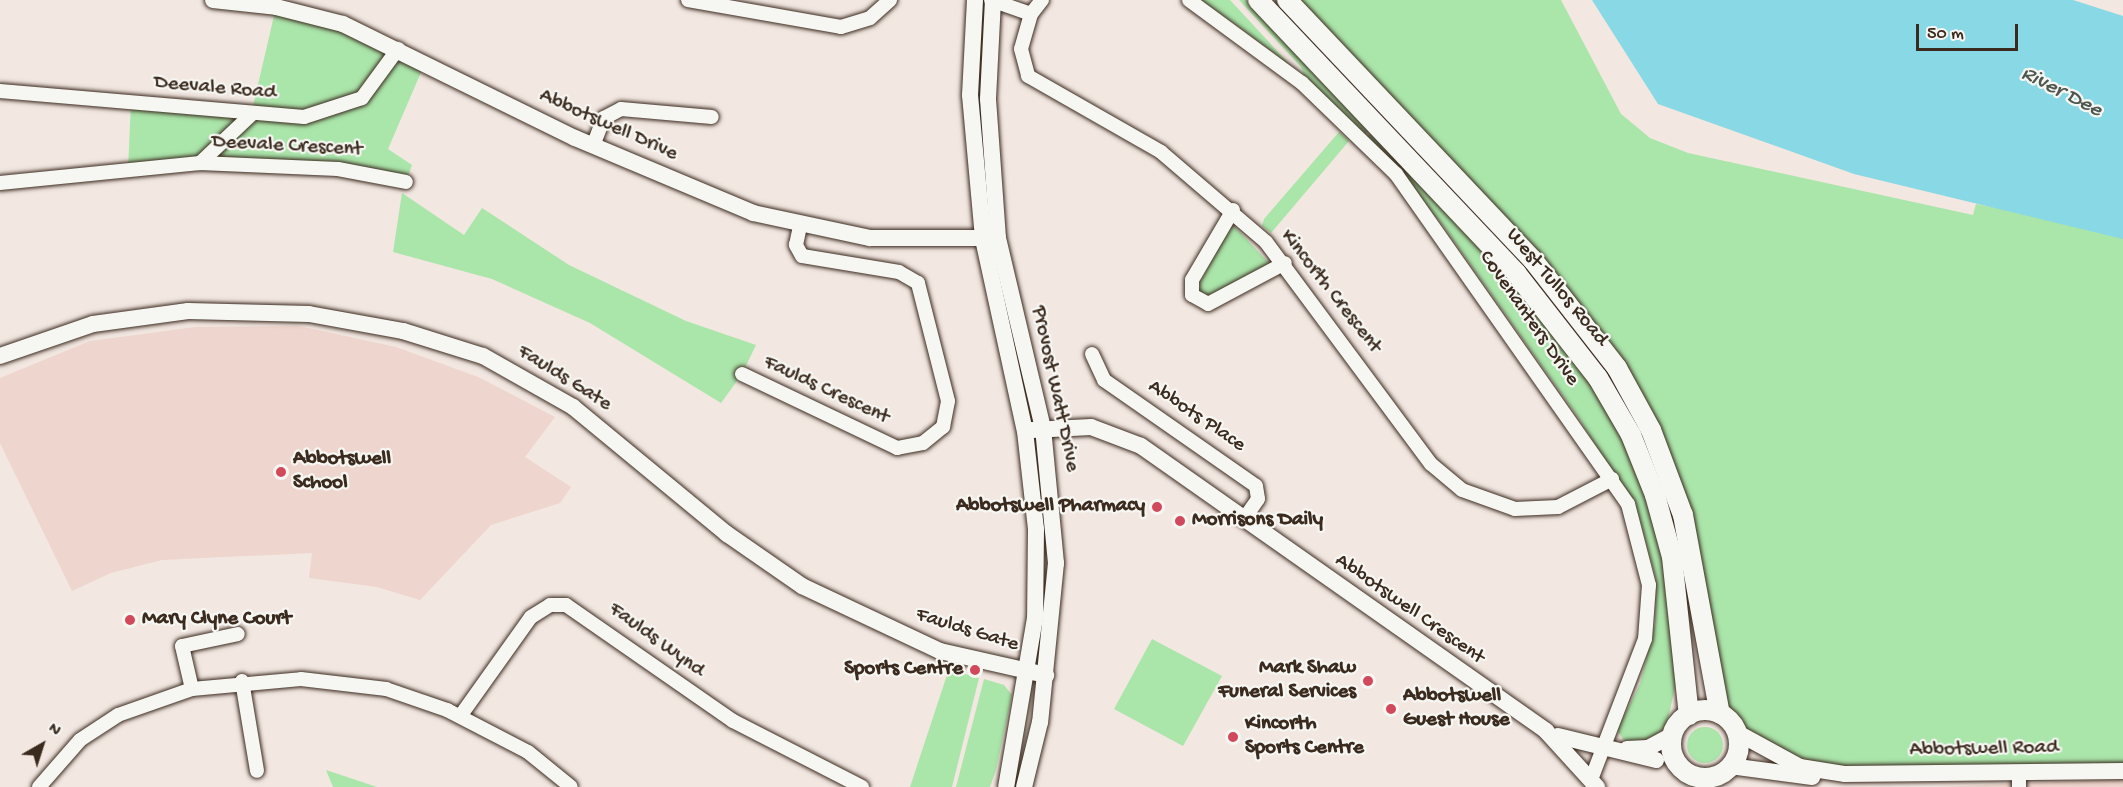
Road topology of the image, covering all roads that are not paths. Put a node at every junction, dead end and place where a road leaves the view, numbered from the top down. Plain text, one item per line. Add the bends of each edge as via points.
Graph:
1 (213, 0) edge
2 (688, 0) edge
3 (890, 0) edge
4 (975, 0) edge
5 (1042, 0) edge
6 (1189, 0) edge
7 (1258, 0) edge
8 (1287, 0) edge
9 (992, 2) edge
10 (1030, 14) junction
11 (398, 49) junction
12 (0, 91) edge
13 (251, 115) junction
14 (712, 117) dead end
15 (593, 146) junction
16 (200, 163) junction
17 (406, 182) dead end
18 (0, 183) edge
19 (1233, 210) junction
20 (800, 226) junction
21 (990, 238) junction
22 (1286, 263) junction
23 (1092, 354) dead end
24 (0, 356) edge
25 (742, 374) dead end
26 (1043, 428) junction
27 (1025, 431) junction
28 (1612, 479) junction
29 (1244, 519) junction
30 (238, 634) dead end
31 (1028, 673) junction
32 (1046, 675) junction
33 (242, 681) junction
34 (192, 689) junction
35 (1720, 714) junction
36 (461, 715) junction
37 (1689, 715) junction
38 (1546, 731) junction
39 (1736, 732) junction
40 (1672, 735) junction
41 (1602, 749) junction
42 (1656, 760) dead end
43 (257, 771) dead end
44 (2123, 771) edge
45 (1845, 774) junction
46 (1719, 776) edge
47 (1688, 780) edge
48 (2019, 780) edge
49 (1594, 784) edge
50 (39, 787) edge
51 (571, 787) edge
52 (862, 787) edge
53 (1006, 787) edge
54 (1024, 787) edge

1 - 11 street, Abbotswell Drive via 301,12
2 - 3 street via 841,27 870,18
4 - 21 street, Provost Watt Drive via 970,95
5 - 10 street
6 - 28 street, Covenanters Drive via 1302,83 1396,174
7 - 37 main road, West Tullos Road via 1516,273 1598,378 1631,435 1658,505 1672,557
8 - 35 main road, West Tullos Road via 1533,260 1617,368 1655,438 1683,515
9 - 10 street
9 - 21 street, Provost Watt Drive via 988,99
10 - 19 street, Kincorth Crescent via 1021,49 1028,76 1161,153
11 - 13 street, Deevale Road via 374,87 346,106 304,117
11 - 15 street, Abbotswell Drive
12 - 13 street, Deevale Road
13 - 16 street, Deevale Crescent
14 - 15 street via 621,109 604,118
15 - 20 street, Abbotswell Drive via 753,213
16 - 17 street, Deevale Crescent via 338,169
16 - 18 street, Deevale Crescent
19 - 22 street, Kincorth Crescent
19 - 22 street via 1192,280 1192,295 1208,304
20 - 21 street, Abbotswell Drive via 892,240
20 - 25 street, Faulds Crescent via 796,245 802,256 899,272 918,283 948,401 943,427 923,443 897,447
21 - 26 street, Provost Watt Drive
21 - 27 street, Provost Watt Drive
22 - 28 street, Kincorth Crescent via 1431,464 1462,490 1500,506 1530,510 1558,507
23 - 29 street, Abbots Place via 1104,380 1256,486 1258,499
24 - 31 street, Faulds Gate via 93,324 188,311 309,314 403,331 483,356 573,407 727,534 802,586 940,651
26 - 27 street, Abbotswell Crescent
26 - 29 street, Abbotswell Crescent via 1091,427 1122,436
26 - 32 street, Provost Watt Drive via 1056,563
27 - 31 street, Provost Watt Drive via 1037,568
28 - 41 street, Covenanters Drive via 1640,535 1649,612 1637,664
29 - 38 street, Abbotswell Crescent
30 - 34 street via 182,646
31 - 32 street, Faulds Gate
31 - 53 street, Provost Watt Drive
32 - 54 street, Provost Watt Drive
33 - 34 street
33 - 36 street via 301,679 386,689
33 - 43 street
34 - 50 street via 98,727
35 - 37 main road
35 - 39 main road
36 - 51 street via 528,752
36 - 52 street, Faulds Wynd via 531,617 550,605 566,605 733,721
37 - 40 main road
38 - 41 street, Abbotswell Crescent
38 - 49 street, Abbotswell Crescent
39 - 45 street via 1800,766
39 - 46 main road via 1738,750
40 - 41 street, Abbotswell Crescent via 1648,748
40 - 47 main road via 1674,758
41 - 42 street, Abbotswell Crescent
41 - 49 street, Covenanters Drive
44 - 48 street, Abbotswell Road
45 - 46 street
45 - 48 street, Abbotswell Road
46 - 47 main road

